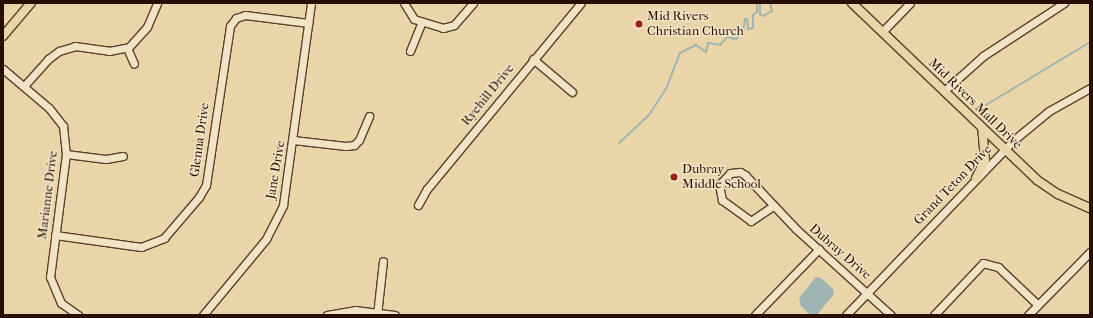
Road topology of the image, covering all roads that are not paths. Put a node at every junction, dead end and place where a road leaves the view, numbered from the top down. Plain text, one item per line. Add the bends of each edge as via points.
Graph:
1 (31, 3) edge
2 (157, 3) edge
3 (311, 3) edge
4 (404, 3) edge
5 (473, 3) edge
6 (581, 3) edge
7 (852, 3) edge
8 (910, 3) edge
9 (1064, 3) edge
10 (422, 22) junction
11 (308, 23) junction
12 (882, 32) junction
13 (3, 36) edge
14 (127, 48) junction
15 (410, 51) dead end
16 (533, 59) junction
17 (134, 64) dead end
18 (3, 69) edge
19 (24, 86) junction
20 (1090, 88) edge
21 (944, 91) junction
22 (572, 92) dead end
23 (369, 116) dead end
24 (982, 128) junction
25 (293, 140) junction
26 (1004, 149) junction
27 (66, 154) junction
28 (123, 156) dead end
29 (976, 178) junction
30 (418, 205) dead end
31 (773, 206) junction
32 (1090, 208) edge
33 (55, 235) junction
34 (819, 249) junction
35 (1090, 252) edge
36 (383, 261) dead end
37 (867, 291) junction
38 (1038, 305) junction
39 (377, 314) edge
40 (78, 315) edge
41 (203, 315) edge
42 (327, 315) edge
43 (395, 315) edge
44 (755, 315) edge
45 (846, 315) edge
46 (891, 315) edge
47 (934, 315) edge
48 (1028, 315) edge

1 - 13 main road
2 - 14 street via 147,27
3 - 11 street, Jane Drive
4 - 10 street via 409,13
5 - 10 street via 448,27 436,27
6 - 16 street, Ryehill Drive
7 - 12 main road, Mid Rivers Mall Drive
8 - 12 street
9 - 21 street via 983,56
10 - 15 street
11 - 25 street, Jane Drive
11 - 33 street, Glenna Drive via 245,15 236,18 230,26 206,184 199,197 164,238 141,247
12 - 21 main road, Mid Rivers Mall Drive
14 - 17 street
14 - 19 street via 109,51 75,46 63,49 48,59
16 - 22 street
16 - 30 street, Ryehill Drive via 426,189
18 - 19 street, Marianne Drive
19 - 27 street, Marianne Drive via 58,118 65,133
20 - 26 street, Grand Teton Drive via 1049,111
21 - 24 main road, Mid Rivers Mall Drive
23 - 25 street via 359,140 354,145
24 - 26 main road, Mid Rivers Mall Drive
24 - 29 main road via 985,160
25 - 41 street, Jane Drive via 287,186 275,224 257,252
26 - 29 street, Grand Teton Drive
26 - 32 main road, Mid Rivers Mall Drive via 1047,187
27 - 28 street via 106,159
27 - 33 street, Marianne Drive
29 - 37 street, Grand Teton Drive
31 - 31 street, Dubray Drive via 745,175 735,172 725,176 719,188 722,200 752,221
31 - 34 street, Dubray Drive
33 - 40 street, Marianne Drive via 50,264 51,284 61,303
34 - 37 street, Dubray Drive
34 - 44 street
35 - 38 street
36 - 39 street
37 - 45 street, Grand Teton Drive
37 - 46 street, Dubray Drive
38 - 47 street via 998,267 983,263
38 - 48 street
39 - 42 street via 355,310
39 - 43 street

